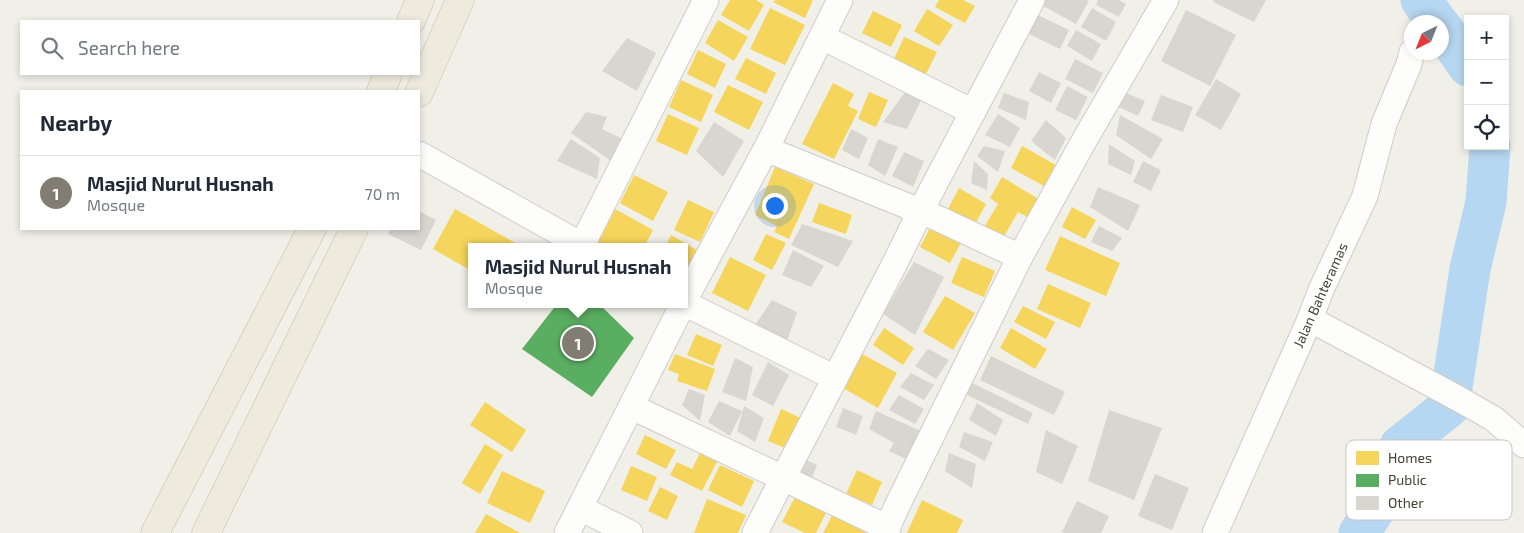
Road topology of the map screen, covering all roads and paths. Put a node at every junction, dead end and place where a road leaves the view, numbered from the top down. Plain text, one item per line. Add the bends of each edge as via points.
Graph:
1 (420, 0) edge
2 (460, 0) edge
3 (706, 0) edge
4 (840, 0) edge
5 (1032, 0) edge
6 (1166, 0) edge
7 (411, 20) edge
8 (822, 37) junction
9 (1410, 60) edge
10 (388, 75) edge
11 (381, 90) edge
12 (420, 91) edge
13 (973, 112) junction
14 (766, 149) junction
15 (420, 155) edge
16 (920, 212) junction
17 (311, 230) edge
18 (354, 230) edge
19 (579, 243) edge
20 (585, 243) edge
21 (1020, 257) junction
22 (688, 295) edge
23 (688, 305) edge
24 (682, 308) edge
25 (1310, 319) junction
26 (835, 378) junction
27 (632, 407) junction
28 (1524, 445) edge
29 (783, 478) junction
30 (580, 508) junction
31 (886, 530) edge
32 (155, 533) edge
33 (206, 533) edge
34 (567, 533) edge
35 (630, 533) edge
36 (755, 533) edge
37 (1215, 533) edge

1 - 7 highway
2 - 12 highway
3 - 20 street
4 - 8 street
5 - 13 street
6 - 21 street
8 - 13 street
8 - 14 street
9 - 25 street, Jalan Bahteramas via 1384,124 1365,196
10 - 11 highway
13 - 16 street
14 - 16 street
14 - 22 street
15 - 19 street
16 - 21 street
16 - 26 street
17 - 32 highway
18 - 33 highway
21 - 31 street
23 - 26 street
24 - 27 street
25 - 28 street via 1494,419
25 - 37 street, Jalan Bahteramas
26 - 29 street
27 - 29 street
27 - 30 street
29 - 31 street
29 - 36 street
30 - 34 street
30 - 35 street

